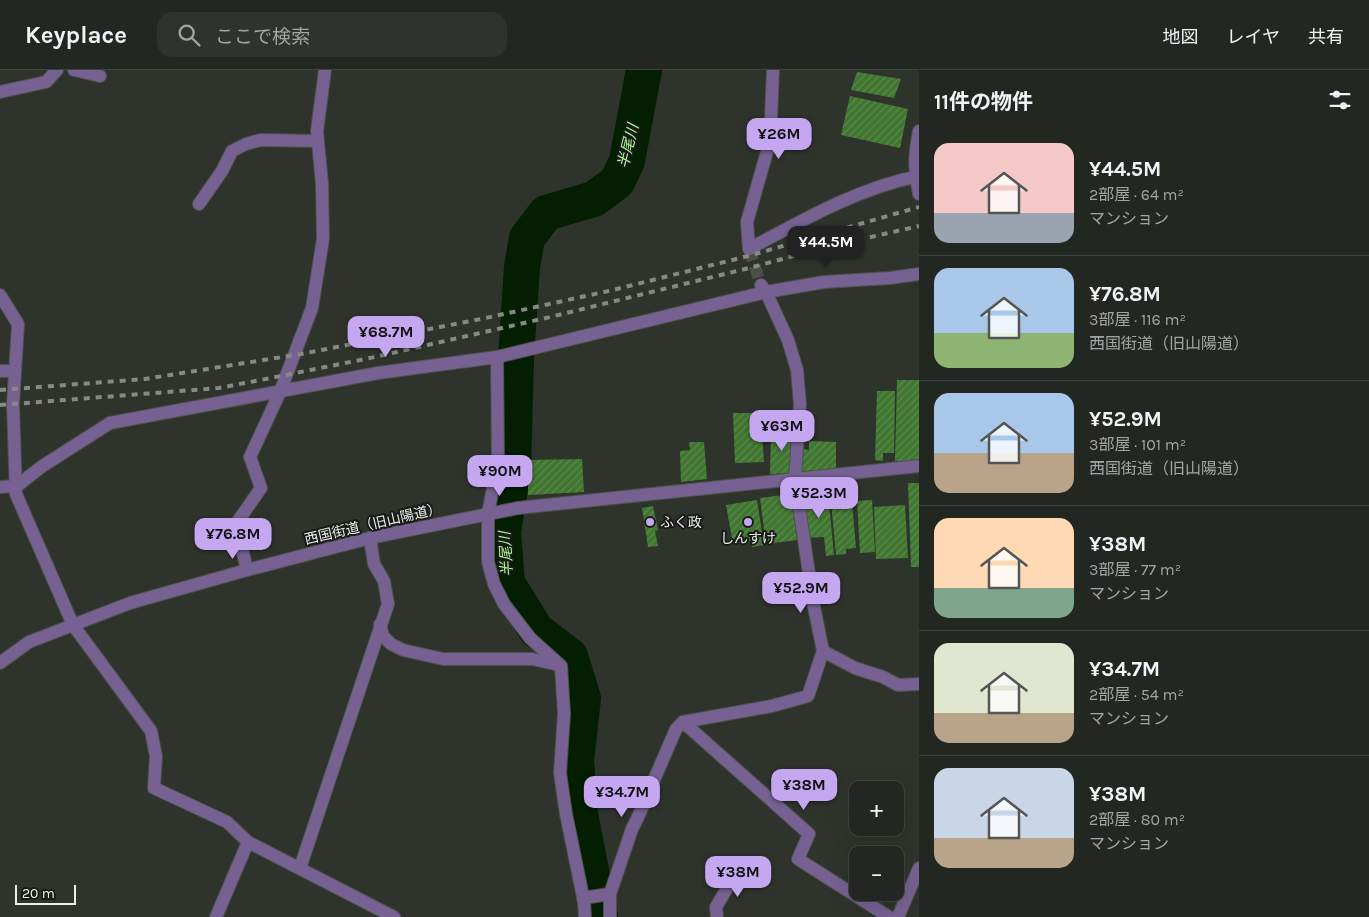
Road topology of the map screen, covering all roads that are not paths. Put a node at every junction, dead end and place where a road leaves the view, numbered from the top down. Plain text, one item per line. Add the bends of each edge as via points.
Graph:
1 (57, 70) edge
2 (74, 70) edge
3 (325, 70) edge
4 (773, 70) edge
5 (100, 76) dead end
6 (0, 92) edge
7 (919, 131) edge
8 (318, 141) junction
9 (918, 184) edge
10 (199, 204) dead end
11 (919, 274) edge
12 (764, 288) junction
13 (0, 295) edge
14 (497, 357) junction
15 (0, 371) edge
16 (14, 371) junction
17 (280, 392) junction
18 (919, 466) edge
19 (795, 479) junction
20 (17, 486) junction
21 (0, 487) edge
22 (488, 514) junction
23 (370, 538) junction
24 (247, 570) junction
25 (380, 624) junction
26 (72, 625) junction
27 (823, 651) junction
28 (0, 663) edge
29 (561, 666) junction
30 (919, 684) edge
31 (683, 722) junction
32 (248, 842) junction
33 (300, 868) junction
34 (919, 868) edge
35 (736, 873) dead end
36 (609, 894) junction
37 (584, 898) junction
38 (216, 917) edge
39 (394, 917) edge
40 (584, 917) edge
41 (610, 917) edge
42 (717, 917) edge
43 (889, 917) edge
44 (898, 917) edge

1 - 6 street via 46,82
2 - 5 street
3 - 8 street
4 - 9 street via 770,142 747,222 749,249 862,192
7 - 9 street via 914,155
8 - 10 street via 261,140 232,151
8 - 17 street via 323,239 312,308
11 - 12 street
12 - 14 street
12 - 19 street via 788,340 797,370 800,404
13 - 16 street via 18,324
14 - 17 street via 378,373
14 - 22 street via 498,461
15 - 16 street
16 - 20 street
17 - 20 street via 110,423 40,467
17 - 24 street via 250,457 261,488 236,524
18 - 19 street, 西国街道（旧山陽道）
19 - 22 street, 西国街道（旧山陽道） via 518,508
19 - 27 street
20 - 21 street
20 - 26 street via 16,494
22 - 23 street, 西国街道（旧山陽道）
22 - 29 street via 488,562 494,584 504,604 530,638
23 - 24 street, 西国街道（旧山陽道）
23 - 25 street via 374,564 384,581 388,604
24 - 26 street, 西国街道（旧山陽道） via 130,603
25 - 29 street via 383,636 403,650 443,659 532,659
25 - 33 street
26 - 28 street, 西国街道（旧山陽道） via 29,642
26 - 32 street via 150,731 156,756 154,788 227,822
27 - 30 street via 854,668 883,676 898,685
27 - 31 street via 808,696
29 - 37 street via 564,714 560,773
31 - 36 street via 676,729 632,829
31 - 43 street via 809,834 798,859
32 - 33 street
32 - 38 street
33 - 39 street
34 - 44 street
35 - 42 street via 716,908
36 - 37 street
36 - 41 street
37 - 40 street

